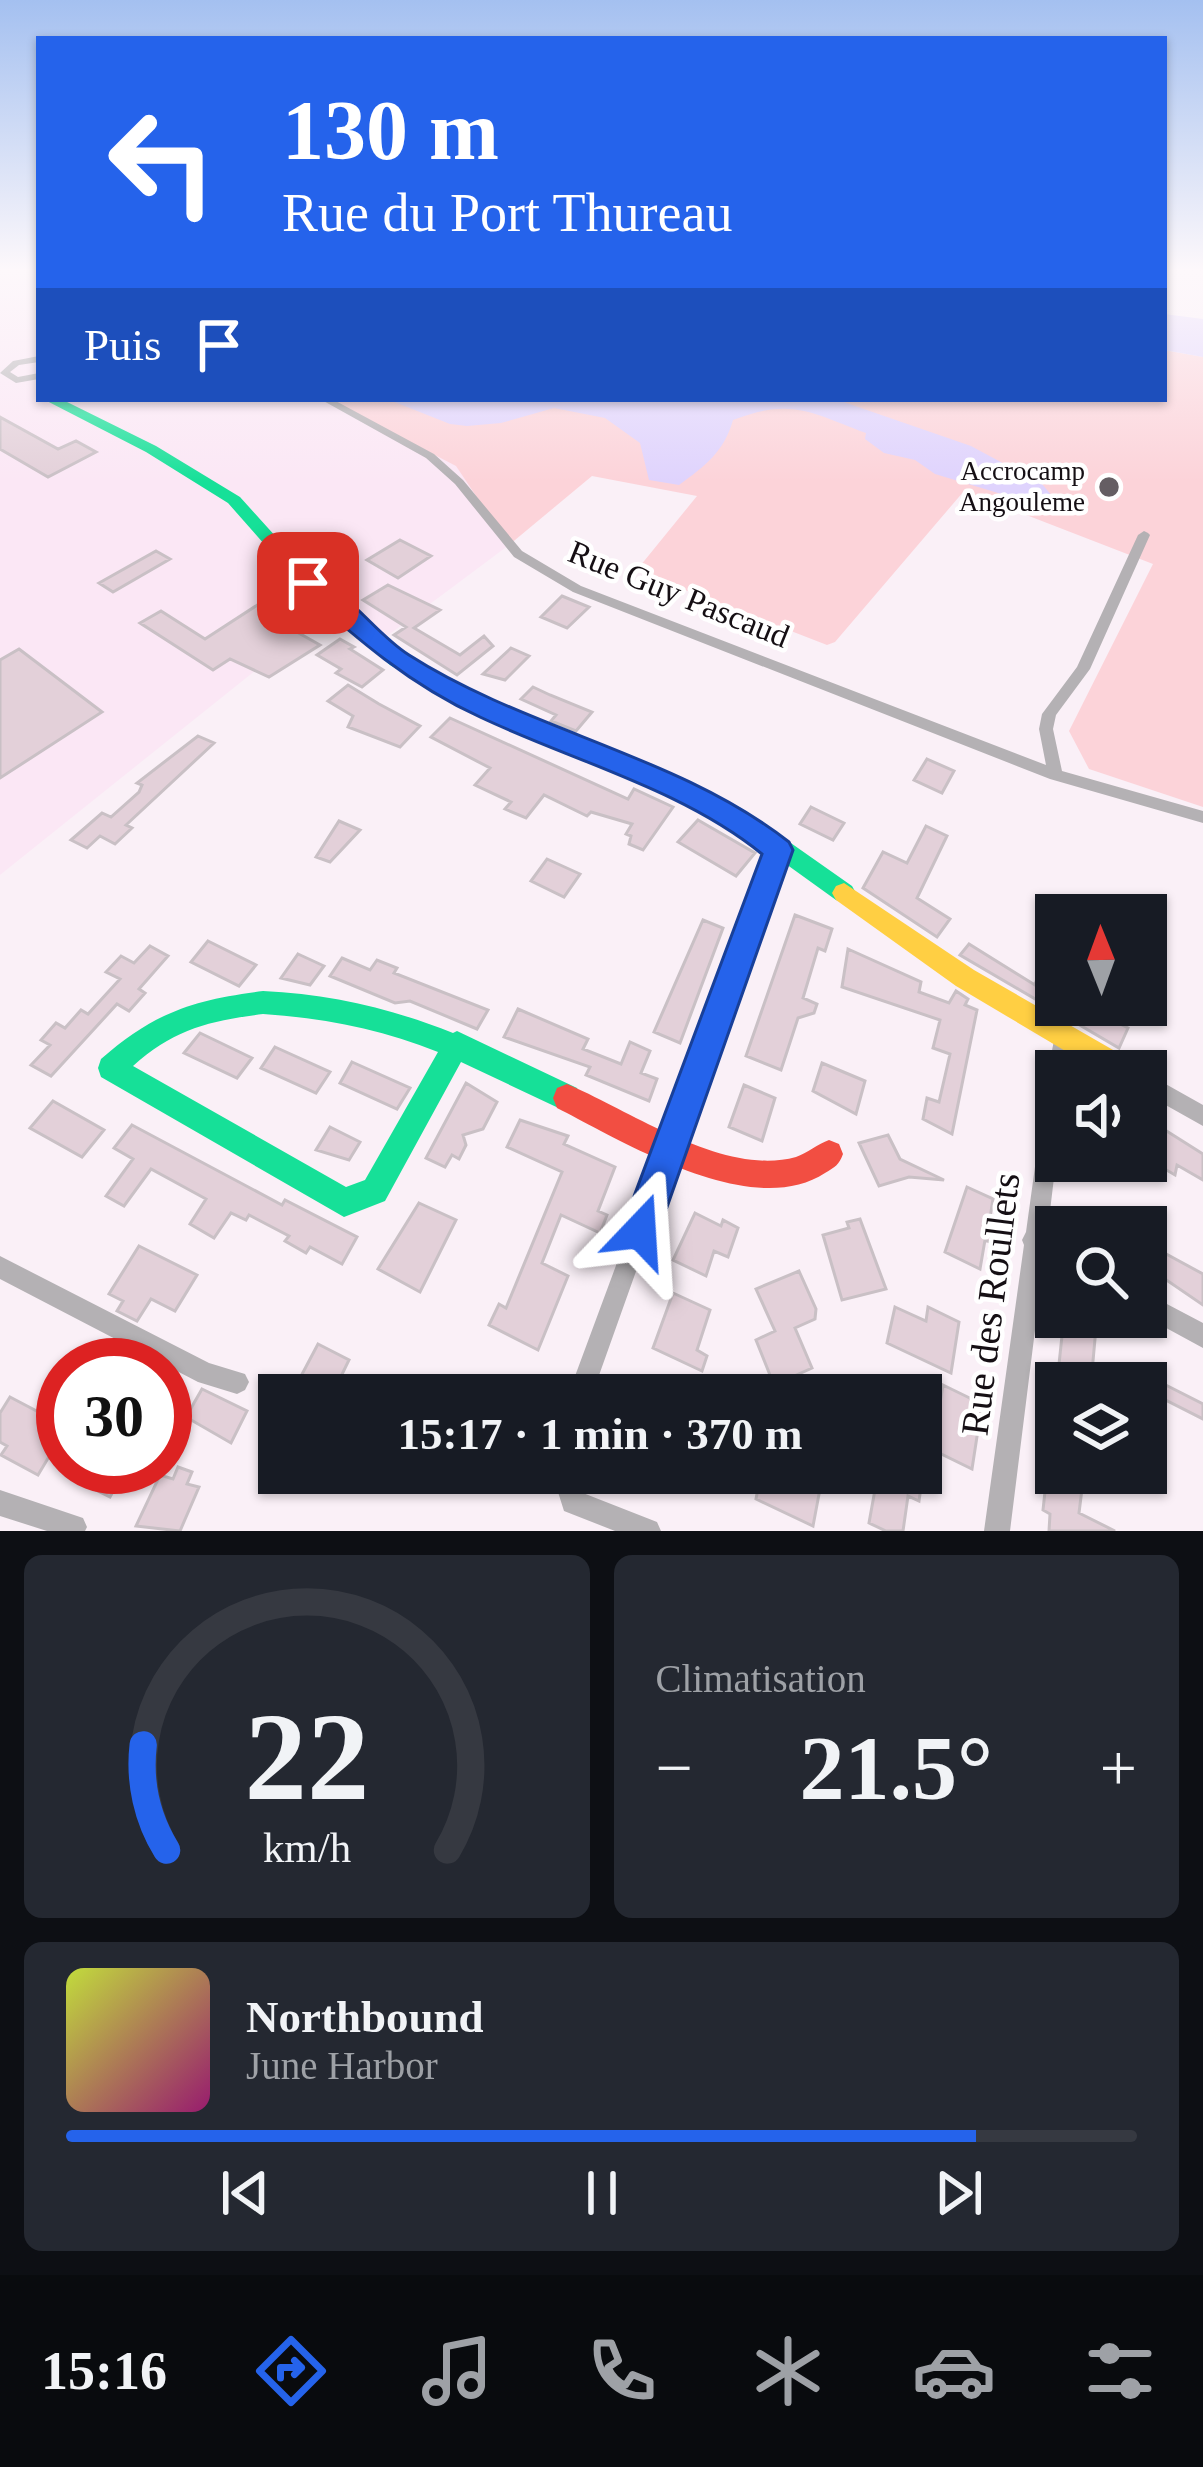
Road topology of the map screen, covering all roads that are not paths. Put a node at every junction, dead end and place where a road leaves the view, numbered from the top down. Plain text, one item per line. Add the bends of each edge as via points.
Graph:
1 (32, 359) edge
2 (2, 372) edge
3 (36, 376) edge
4 (56, 402) edge
5 (331, 402) edge
6 (1144, 535) dead end
7 (1055, 775) junction
8 (1203, 817) edge
9 (778, 850) junction
10 (1063, 1036) junction
11 (457, 1045) junction
12 (1061, 1050) edge
13 (1087, 1050) edge
14 (1167, 1095) edge
15 (1203, 1116) edge
16 (670, 1148) junction
17 (829, 1154) dead end
18 (1042, 1182) edge
19 (1033, 1240) joint
20 (0, 1267) edge
21 (1167, 1316) edge
22 (1203, 1336) edge
23 (588, 1374) edge
24 (237, 1382) dead end
25 (572, 1494) edge
26 (0, 1503) edge
27 (74, 1527) dead end
28 (648, 1531) edge
29 (998, 1531) edge

1 - 2 street
2 - 3 street
4 - 9 street via 234,500 308,583 397,660 484,709 733,814
5 - 7 street, Rue Guy Pascaud via 430,456 518,554 562,581
6 - 7 street via 1083,669 1049,713
7 - 8 street, Rue Guy Pascaud
9 - 10 street
9 - 16 street
10 - 12 street
10 - 13 street
11 - 11 street via 310,1006 236,1008 164,1026 111,1068 344,1202 375,1191
11 - 16 street
14 - 15 street
16 - 17 street via 759,1177 816,1168
16 - 23 street
18 - 19 street, Rue des Roullets
19 - 29 street, Rue des Roullets
20 - 24 street via 206,1374
21 - 22 street
25 - 28 street via 574,1502
26 - 27 street

